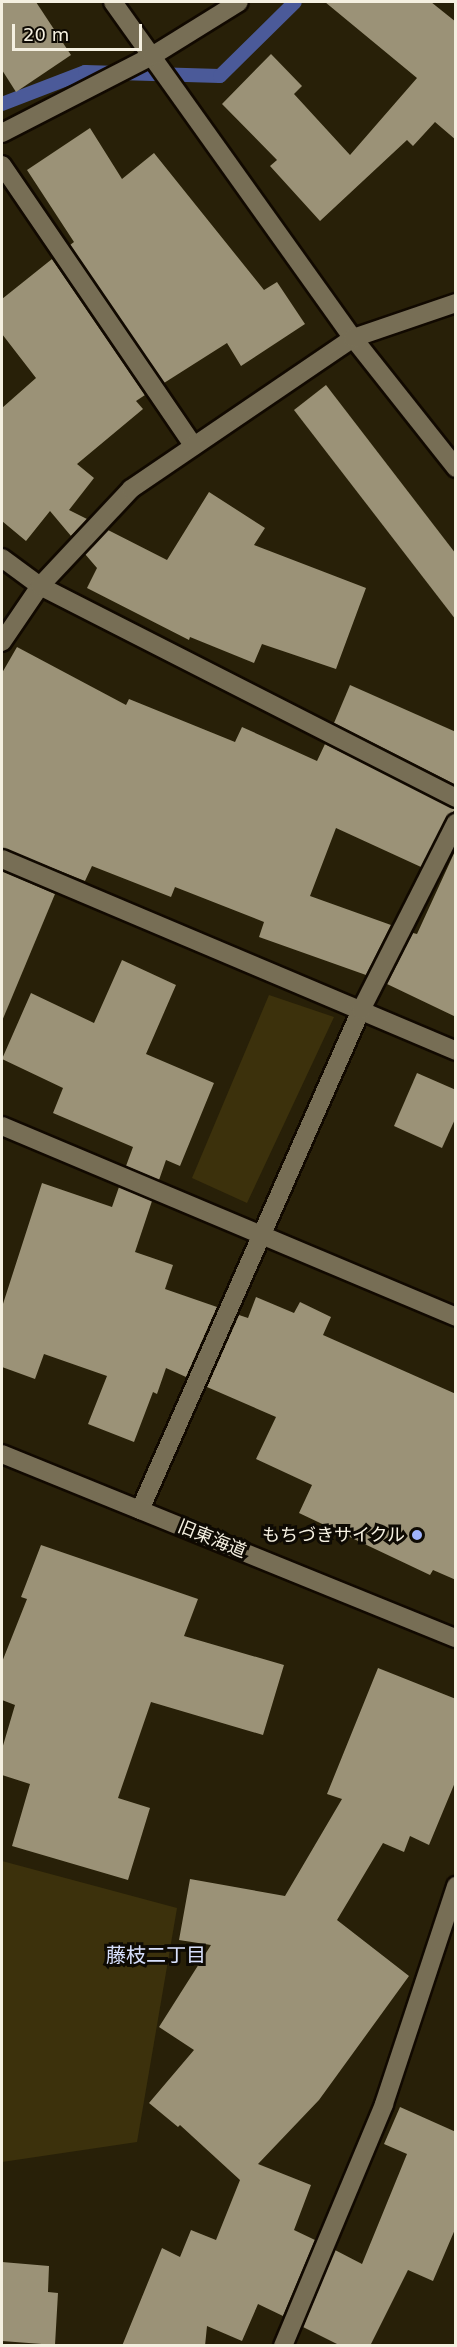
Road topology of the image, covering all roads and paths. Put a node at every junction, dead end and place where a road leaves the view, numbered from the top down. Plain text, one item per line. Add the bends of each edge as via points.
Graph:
1 (113, 2) edge
2 (239, 2) edge
3 (152, 56) junction
4 (2, 133) edge
5 (2, 165) edge
6 (456, 303) edge
7 (354, 338) junction
8 (194, 446) junction
9 (456, 468) edge
10 (2, 558) edge
11 (40, 586) junction
12 (2, 642) edge
13 (456, 798) edge
14 (456, 823) edge
15 (2, 859) edge
16 (361, 1010) junction
17 (456, 1051) edge
18 (2, 1126) edge
19 (262, 1233) junction
20 (456, 1317) edge
21 (2, 1454) edge
22 (140, 1510) junction
23 (456, 1638) edge
24 (456, 1886) edge
25 (283, 2346) edge

1 - 3 street
2 - 3 street
3 - 4 street
3 - 7 street
5 - 8 street
6 - 7 street
7 - 8 street
7 - 9 street
8 - 11 street via 130,489
10 - 11 street
11 - 12 street
11 - 13 street
14 - 16 street
15 - 16 street
16 - 17 street
16 - 19 street
18 - 19 street
19 - 20 street
19 - 22 street
21 - 22 street, 旧東海道
22 - 23 street, 旧東海道
24 - 25 street via 384,2104

